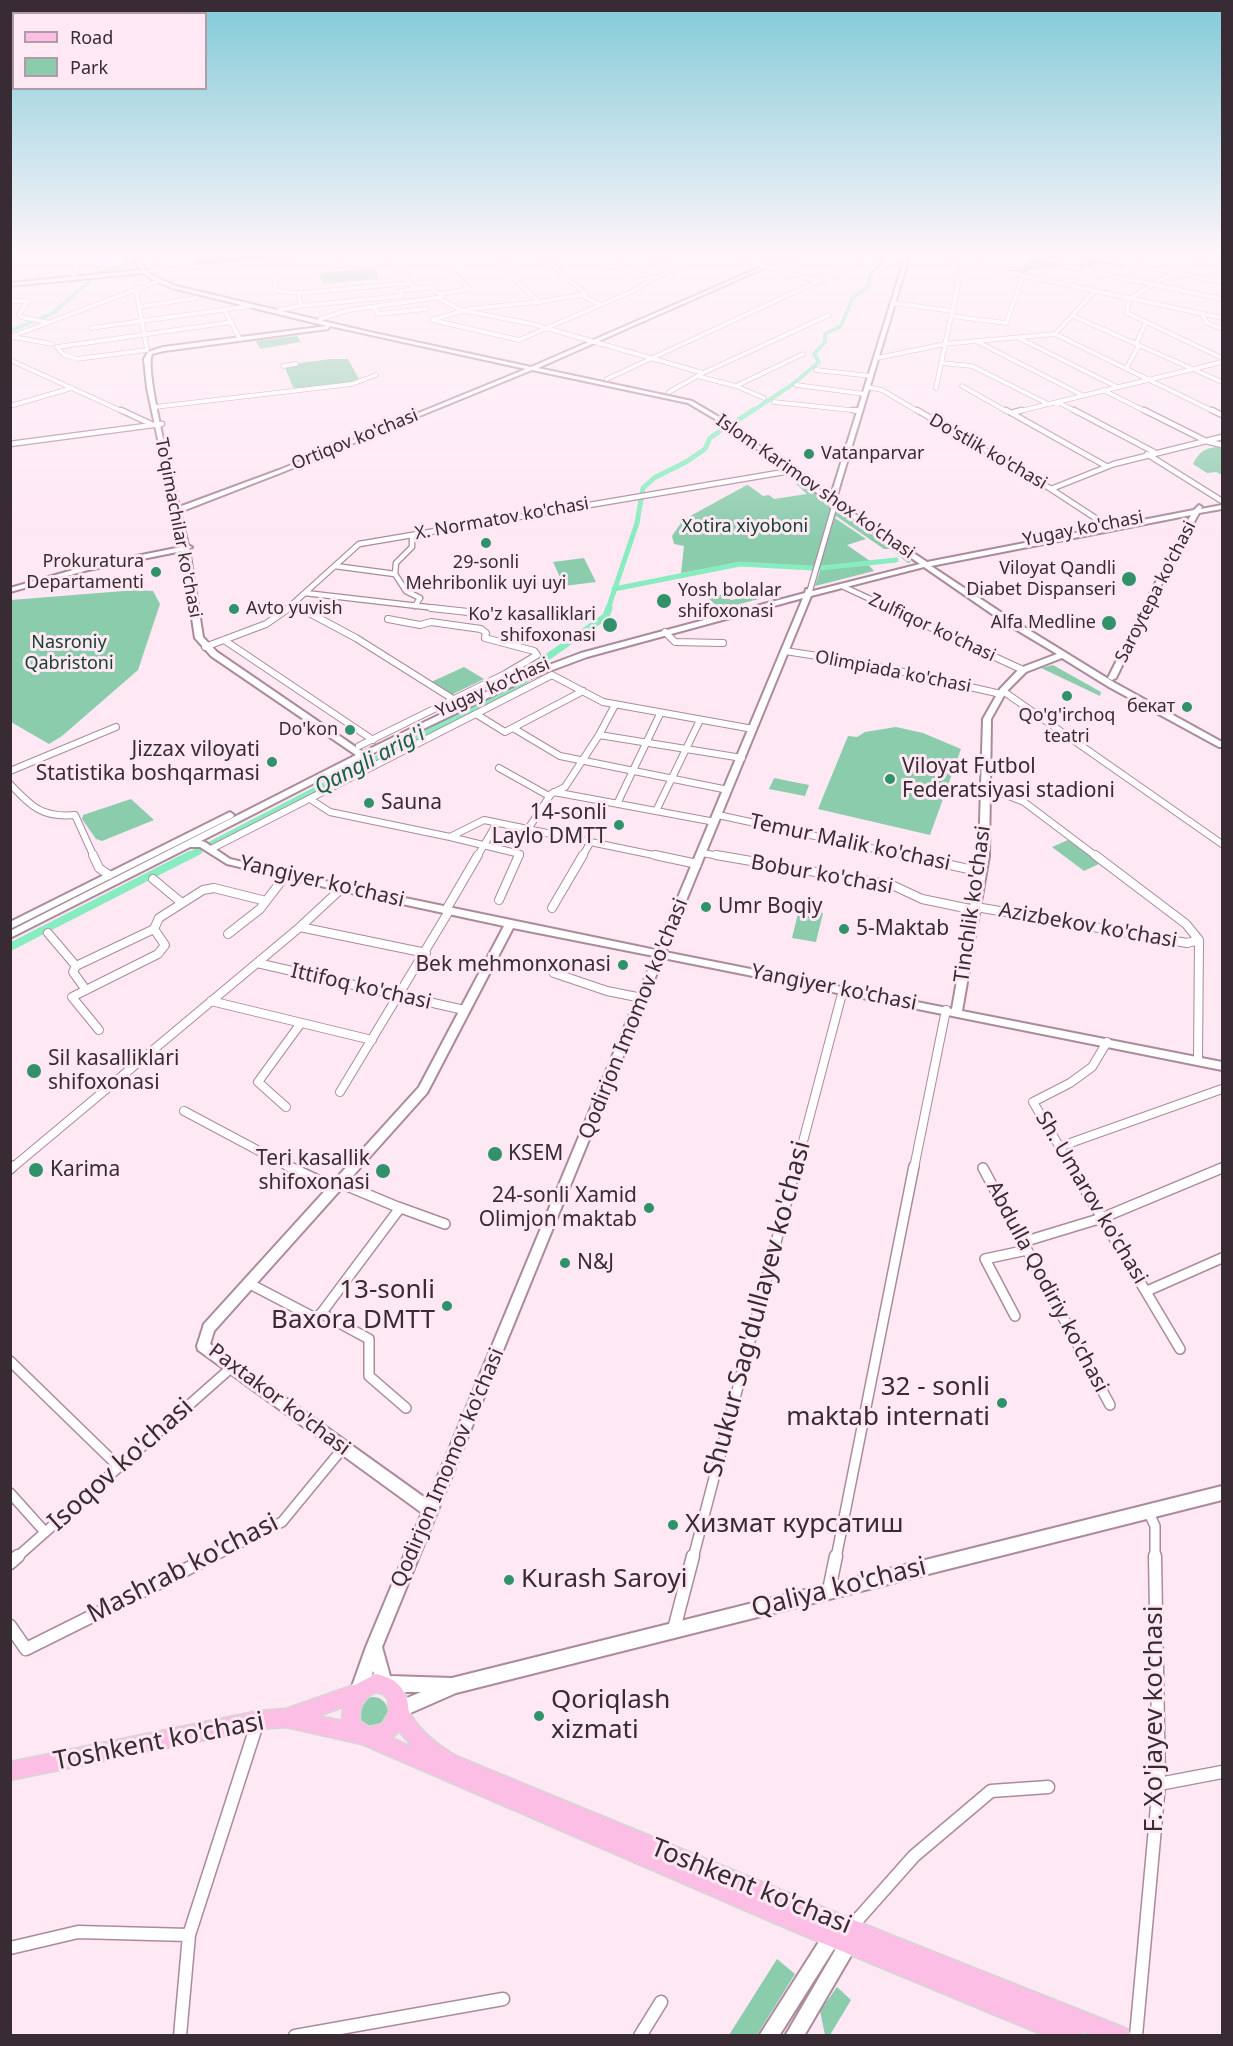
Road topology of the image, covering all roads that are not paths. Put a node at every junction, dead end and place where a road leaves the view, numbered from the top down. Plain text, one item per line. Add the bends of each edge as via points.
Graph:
1 (59, 349) edge
2 (149, 349) edge
3 (182, 349) edge
4 (451, 349) edge
5 (576, 349) edge
6 (618, 349) edge
7 (671, 349) edge
8 (754, 349) edge
9 (879, 349) edge
10 (922, 349) edge
11 (944, 349) edge
12 (993, 349) edge
13 (1043, 349) edge
14 (1086, 349) edge
15 (1137, 349) edge
16 (1150, 349) edge
17 (1201, 349) edge
18 (150, 353) junction
19 (803, 354) dead end
20 (877, 358) junction
21 (650, 359) junction
22 (10, 360) edge
23 (1222, 360) edge
24 (942, 363) junction
25 (296, 364) dead end
26 (284, 366) dead end
27 (535, 367) junction
28 (1126, 369) junction
29 (1193, 369) junction
30 (816, 370) dead end
31 (702, 373) junction
32 (376, 375) dead end
33 (697, 376) junction
34 (871, 376) junction
35 (607, 379) junction
36 (1147, 379) junction
37 (1222, 382) edge
38 (736, 386) junction
39 (796, 386) dead end
40 (962, 386) dead end
41 (1117, 387) junction
42 (72, 388) junction
43 (936, 388) dead end
44 (866, 390) junction
45 (1103, 390) junction
46 (669, 392) junction
47 (1082, 395) junction
48 (764, 398) dead end
49 (774, 402) dead end
50 (1058, 402) junction
51 (1048, 404) junction
52 (10, 406) edge
53 (157, 406) junction
54 (860, 411) junction
55 (1011, 413) junction
56 (1222, 415) edge
57 (158, 426) junction
58 (1222, 437) edge
59 (1206, 441) junction
60 (758, 443) junction
61 (10, 444) edge
62 (1222, 445) edge
63 (1154, 452) junction
64 (1147, 454) junction
65 (1106, 466) junction
66 (789, 471) junction
67 (1052, 489) junction
68 (834, 500) junction
69 (1222, 504) edge
70 (1198, 508) junction
71 (178, 510) junction
72 (1106, 525) junction
73 (412, 535) junction
74 (359, 544) joint
75 (187, 549) junction
76 (926, 563) junction
77 (335, 566) junction
78 (395, 574) junction
79 (842, 586) junction
80 (10, 590) edge
81 (809, 592) junction
82 (304, 593) junction
83 (293, 604) junction
84 (415, 606) junction
85 (468, 612) dead end
86 (388, 619) dead end
87 (665, 632) junction
88 (224, 639) junction
89 (723, 643) dead end
90 (208, 646) junction
91 (785, 651) junction
92 (1062, 655) junction
93 (1023, 670) junction
94 (1112, 678) junction
95 (583, 691) junction
96 (1002, 693) junction
97 (453, 699) junction
98 (615, 705) junction
99 (476, 714) junction
100 (660, 714) junction
101 (700, 720) junction
102 (116, 727) dead end
103 (513, 728) junction
104 (753, 729) junction
105 (599, 735) junction
106 (1222, 737) edge
107 (373, 740) junction
108 (647, 742) junction
109 (1222, 745) edge
110 (686, 748) junction
111 (362, 751) junction
112 (742, 758) junction
113 (580, 762) junction
114 (499, 768) dead end
115 (10, 771) edge
116 (634, 772) junction
117 (672, 778) junction
118 (10, 784) edge
119 (986, 787) junction
120 (728, 790) junction
121 (552, 794) junction
122 (310, 799) junction
123 (616, 804) junction
124 (656, 811) junction
125 (716, 819) junction
126 (497, 823) junction
127 (528, 829) junction
128 (450, 837) junction
129 (206, 843) junction
130 (590, 843) junction
131 (483, 844) junction
132 (1222, 844) edge
133 (702, 852) junction
134 (698, 864) junction
135 (982, 872) junction
136 (109, 875) junction
137 (286, 875) junction
138 (153, 879) dead end
139 (342, 888) junction
140 (499, 900) dead end
141 (266, 901) junction
142 (182, 903) junction
143 (552, 908) dead end
144 (976, 908) junction
145 (447, 911) junction
146 (510, 924) junction
147 (10, 926) edge
148 (300, 927) junction
149 (154, 929) junction
150 (48, 933) dead end
151 (228, 934) dead end
152 (10, 935) edge
153 (1199, 940) junction
154 (426, 953) junction
155 (661, 954) junction
156 (257, 963) junction
157 (76, 966) junction
158 (554, 973) dead end
159 (86, 990) junction
160 (843, 990) junction
161 (399, 995) junction
162 (642, 998) junction
163 (211, 1001) junction
164 (464, 1010) junction
165 (952, 1011) junction
166 (301, 1023) junction
167 (99, 1030) dead end
168 (372, 1040) junction
169 (1107, 1042) junction
170 (1198, 1060) junction
171 (1222, 1066) edge
172 (1222, 1089) edge
173 (340, 1092) dead end
174 (286, 1107) dead end
175 (184, 1111) dead end
176 (1059, 1147) junction
177 (984, 1168) dead end
178 (1222, 1168) edge
179 (10, 1169) edge
180 (338, 1185) junction
181 (398, 1208) junction
182 (1102, 1218) junction
183 (445, 1224) dead end
184 (1025, 1246) junction
185 (1222, 1258) edge
186 (250, 1284) junction
187 (1147, 1291) junction
188 (321, 1313) junction
189 (1015, 1316) dead end
190 (1180, 1349) dead end
191 (10, 1361) edge
192 (232, 1367) junction
193 (1110, 1406) dead end
194 (406, 1408) dead end
195 (343, 1448) junction
196 (119, 1467) junction
197 (10, 1493) edge
198 (1222, 1493) edge
199 (430, 1510) junction
200 (1148, 1511) junction
201 (45, 1532) junction
202 (10, 1563) edge
203 (829, 1590) junction
204 (10, 1626) edge
205 (674, 1629) junction
206 (374, 1647) junction
207 (385, 1684) junction
208 (455, 1685) junction
209 (358, 1692) junction
210 (399, 1712) junction
211 (286, 1718) junction
212 (259, 1720) junction
213 (363, 1735) junction
214 (10, 1771) edge
215 (1222, 1772) edge
216 (1160, 1784) junction
217 (1048, 1787) dead end
218 (845, 1932) junction
219 (189, 1935) junction
220 (10, 1948) edge
221 (503, 1999) dead end
222 (661, 2002) dead end
223 (180, 2036) edge
224 (295, 2036) edge
225 (640, 2036) edge
226 (768, 2036) edge
227 (794, 2036) edge
228 (1072, 2036) edge
229 (1120, 2036) edge
230 (1136, 2036) edge

1 - 18 street via 77,359
2 - 18 street
3 - 18 main road
4 - 27 main road, Islom Karimov shox ko'chasi
5 - 27 main road, Ortiqov ko'chasi
6 - 21 street
7 - 21 street
8 - 31 street
9 - 20 main road
10 - 20 street
11 - 24 street
12 - 47 street
13 - 41 street
14 - 28 street
15 - 28 street
16 - 29 street
17 - 23 street
18 - 53 main road, To'qimachilar ko'chasi
19 - 38 street
20 - 34 main road
21 - 31 street
21 - 35 street
22 - 42 street
23 - 29 street
24 - 43 street
24 - 51 street via 972,366
25 - 26 street
27 - 35 main road, Islom Karimov shox ko'chasi
27 - 60 main road, Islom Karimov shox ko'chasi via 690,402
27 - 71 main road, Ortiqov ko'chasi
28 - 36 street
29 - 36 street
29 - 37 street
30 - 34 street
31 - 33 street
32 - 53 street, To'qimachilar ko'chasi via 352,384
33 - 38 street
33 - 46 street
34 - 44 main road
35 - 46 main road, Islom Karimov shox ko'chasi
36 - 41 street
36 - 56 street
38 - 48 street
39 - 44 street, Do'stlik ko'chasi
40 - 55 street
41 - 45 street
42 - 52 street
42 - 57 street
44 - 54 main road
44 - 67 street, Do'stlik ko'chasi via 882,390
45 - 47 street
45 - 59 street
46 - 60 main road, Islom Karimov shox ko'chasi via 708,405
47 - 50 street
49 - 54 street
50 - 51 street
50 - 63 street
51 - 55 street
53 - 57 main road, To'qimachilar ko'chasi
54 - 68 main road
55 - 65 street
57 - 61 street
57 - 71 main road, To'qimachilar ko'chasi
58 - 59 street
59 - 62 street
59 - 63 street
60 - 66 main road, Islom Karimov shox ko'chasi
60 - 68 main road, Islom Karimov shox ko'chasi
63 - 64 street
64 - 65 street
64 - 69 street
65 - 67 street
66 - 68 main road, Islom Karimov shox ko'chasi
66 - 73 street, X. Normatov ko'chasi
67 - 72 street, Do'stlik ko'chasi
68 - 76 main road, Islom Karimov shox ko'chasi
68 - 81 street
69 - 70 main road, Yugay ko'chasi
70 - 72 main road, Yugay ko'chasi
70 - 76 main road, Yugay ko'chasi
70 - 94 main road, Saroytepa ko'chasi
71 - 75 main road, To'qimachilar ko'chasi
72 - 76 main road, Yugay ko'chasi
73 - 74 street, X. Normatov ko'chasi
73 - 78 street via 412,547 396,563
74 - 77 street, To'qimachilar ko'chasi
75 - 80 main road
75 - 90 main road, To'qimachilar ko'chasi
76 - 79 main road, Yugay ko'chasi
76 - 81 main road, Yugay ko'chasi
76 - 92 main road, Islom Karimov shox ko'chasi
76 - 94 main road, Islom Karimov shox ko'chasi
77 - 78 street
77 - 82 street, To'qimachilar ko'chasi
78 - 84 street via 406,591 420,598
79 - 81 main road, Yugay ko'chasi
79 - 93 street, Zulfiqor ko'chasi
81 - 87 main road, Yugay ko'chasi
81 - 91 main road, Qodirjon Imomov ko'chasi
81 - 111 main road, Yugay ko'chasi via 583,650 517,675
82 - 83 street, To'qimachilar ko'chasi
82 - 84 street
83 - 88 street, To'qimachilar ko'chasi via 266,624
83 - 97 street
84 - 85 street
86 - 97 street via 481,629 485,638 537,655
87 - 89 street via 675,642
87 - 111 main road, Yugay ko'chasi via 584,655 520,679
88 - 90 street, To'qimachilar ko'chasi
88 - 107 street
90 - 111 main road, To'qimachilar ko'chasi
91 - 96 street, Olimpiada ko'chasi via 863,663
91 - 104 main road, Qodirjon Imomov ko'chasi
92 - 93 main road, Tinchlik ko'chasi
92 - 109 main road, Islom Karimov shox ko'chasi
93 - 96 main road, Tinchlik ko'chasi
94 - 106 main road, Islom Karimov shox ko'chasi
95 - 98 street
95 - 99 street, Yugay ko'chasi via 552,675
95 - 103 street
96 - 119 main road, Tinchlik ko'chasi via 987,719
96 - 132 street
97 - 107 street
98 - 100 street
98 - 105 street
99 - 103 street via 505,732
99 - 122 street, Yugay ko'chasi
100 - 101 street
100 - 108 street
101 - 104 street
101 - 110 street
102 - 115 street
103 - 113 street via 560,756
104 - 112 main road, Qodirjon Imomov ko'chasi
105 - 108 street
105 - 113 street
107 - 111 street
108 - 110 street
108 - 116 street
110 - 112 street
110 - 117 street
111 - 129 main road, Yugay ko'chasi
111 - 136 main road, Yugay ko'chasi
112 - 120 main road, Qodirjon Imomov ko'chasi
113 - 116 street
113 - 121 street via 565,787
114 - 121 street, Temur Malik ko'chasi
116 - 117 street
116 - 123 street
117 - 120 street
117 - 124 street
118 - 136 street via 34,810 58,818 75,815 99,868
119 - 135 main road, Tinchlik ko'chasi
119 - 153 street, Azizbekov ko'chasi via 1024,802 1180,919
120 - 125 main road, Qodirjon Imomov ko'chasi
121 - 123 street, Temur Malik ko'chasi
121 - 127 street
122 - 128 street via 330,812
122 - 129 street, Yugay ko'chasi
123 - 124 street, Temur Malik ko'chasi
124 - 125 street, Temur Malik ko'chasi
125 - 133 main road, Qodirjon Imomov ko'chasi
125 - 135 street, Temur Malik ko'chasi
126 - 127 street
126 - 128 street via 484,820
126 - 131 street
127 - 130 street
128 - 131 street
129 - 137 main road, Yangiyer ko'chasi via 227,861
129 - 152 main road, Yugay ko'chasi via 188,844
130 - 134 street
130 - 143 street
131 - 140 street via 520,854
131 - 145 street
133 - 134 main road, Qodirjon Imomov ko'chasi
133 - 144 street, Bobur ko'chasi via 892,885 922,899
134 - 155 main road, Qodirjon Imomov ko'chasi
135 - 144 main road, Tinchlik ko'chasi
136 - 147 main road, Yugay ko'chasi
137 - 139 main road, Yangiyer ko'chasi
137 - 141 street
138 - 142 street
139 - 145 main road, Yangiyer ko'chasi
139 - 148 street
141 - 142 street via 214,888
141 - 151 street
142 - 149 street via 159,918
144 - 153 street, Azizbekov ko'chasi via 1187,943
144 - 165 main road, Tinchlik ko'chasi
145 - 146 main road, Yangiyer ko'chasi
145 - 154 street
146 - 155 main road, Yangiyer ko'chasi
146 - 164 main road, Paxtakor ko'chasi
148 - 154 street
148 - 156 street
149 - 157 street
149 - 159 street via 165,945 158,954
150 - 157 street
153 - 170 street, Azizbekov ko'chasi
154 - 161 street
155 - 160 main road, Yangiyer ko'chasi
155 - 162 main road, Qodirjon Imomov ko'chasi
156 - 161 street, Ittifoq ko'chasi
156 - 163 street
157 - 159 street via 73,972
158 - 162 street
159 - 167 street via 72,997
160 - 165 main road, Yangiyer ko'chasi
160 - 205 street, Shukur Sag'dullayev ko'chasi
161 - 164 street, Ittifoq ko'chasi
161 - 168 street
162 - 199 main road, Qodirjon Imomov ko'chasi
163 - 166 street
163 - 179 street
164 - 180 main road, Paxtakor ko'chasi via 423,1090
165 - 169 main road, Yangiyer ko'chasi
165 - 203 street
166 - 168 street
166 - 174 street via 258,1082
168 - 173 street
169 - 170 main road, Yangiyer ko'chasi
169 - 176 street, Sh. Umarov ko'chasi via 1092,1067 1033,1102
170 - 171 main road, Yangiyer ko'chasi
172 - 176 street
175 - 180 street via 266,1156
176 - 182 street, Sh. Umarov ko'chasi
177 - 184 street, Abdulla Qodiriy ko'chasi
178 - 182 street
180 - 181 street
180 - 186 main road, Paxtakor ko'chasi
181 - 183 street
181 - 188 street
182 - 184 street
182 - 187 street, Sh. Umarov ko'chasi
184 - 189 street via 985,1258
184 - 193 street, Abdulla Qodiriy ko'chasi
185 - 187 street
186 - 188 street via 317,1319
186 - 192 main road, Paxtakor ko'chasi via 209,1328 202,1346
187 - 190 street, Sh. Umarov ko'chasi
188 - 194 street via 369,1339 369,1376
191 - 196 street
192 - 195 main road, Paxtakor ko'chasi
192 - 196 street, Isoqov ko'chasi
195 - 199 main road, Paxtakor ko'chasi
195 - 204 street, Mashrab ko'chasi via 282,1522 26,1650
196 - 201 street, Isoqov ko'chasi
197 - 201 street
198 - 200 main road, Qaliya ko'chasi
199 - 206 main road, Qodirjon Imomov ko'chasi
200 - 203 main road, Qaliya ko'chasi
200 - 216 street, F. Xo'jayev ko'chasi via 1155,1526
201 - 202 street, Isoqov ko'chasi
203 - 205 main road, Qaliya ko'chasi
205 - 208 main road, Qaliya ko'chasi
206 - 207 main road
206 - 209 main road, Qodirjon Imomov ko'chasi
207 - 208 main road
207 - 209 main road via 371,1684
207 - 210 main road via 396,1694
208 - 210 main road
209 - 211 main road, Toshkent ko'chasi
209 - 213 main road via 350,1708 350,1719
210 - 213 main road via 384,1733
210 - 218 main road, Toshkent ko'chasi via 418,1740 452,1764
211 - 212 main road, Toshkent ko'chasi
211 - 213 main road, Toshkent ko'chasi
212 - 214 main road, Toshkent ko'chasi
212 - 219 street
213 - 218 main road, Toshkent ko'chasi
215 - 216 street
216 - 230 street, F. Xo'jayev ko'chasi
217 - 218 street via 991,1791 914,1856
218 - 226 main road
218 - 227 main road
218 - 228 main road, Toshkent ko'chasi
218 - 229 main road, Toshkent ko'chasi
219 - 220 street via 78,1932
219 - 223 street
221 - 224 street
222 - 225 street

